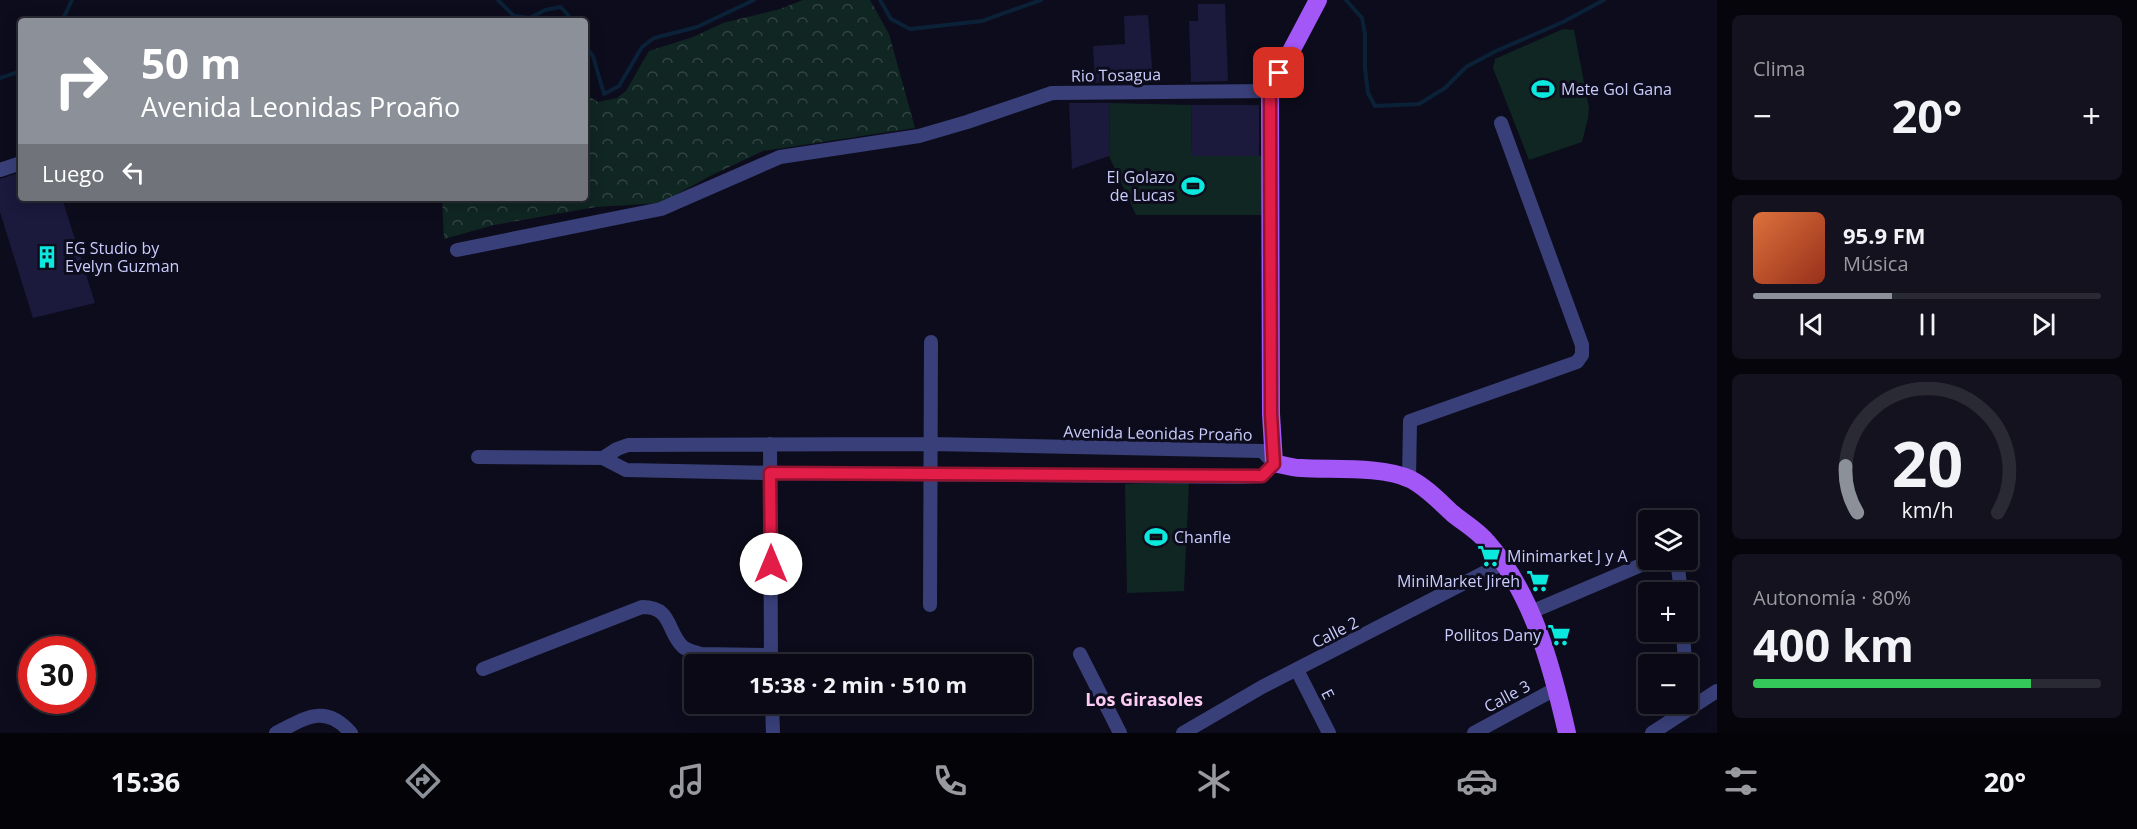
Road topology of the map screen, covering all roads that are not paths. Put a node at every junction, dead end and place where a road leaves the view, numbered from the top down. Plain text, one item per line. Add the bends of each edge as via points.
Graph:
1 (1317, 1) edge
2 (1270, 91) junction
3 (1502, 123) dead end
4 (18, 164) edge
5 (0, 170) edge
6 (457, 250) dead end
7 (932, 342) dead end
8 (770, 444) junction
9 (931, 444) junction
10 (478, 457) dead end
11 (603, 458) junction
12 (1274, 464) junction
13 (770, 473) junction
14 (930, 473) junction
15 (1409, 479) junction
16 (1503, 562) junction
17 (1638, 566) edge
18 (930, 605) dead end
19 (1531, 612) junction
20 (701, 654) edge
21 (771, 654) edge
22 (1080, 654) dead end
23 (483, 669) dead end
24 (1297, 670) junction
25 (1557, 688) junction
26 (1717, 690) edge
27 (1698, 697) edge
28 (772, 714) edge
29 (1673, 714) edge
30 (276, 733) edge
31 (351, 733) edge
32 (773, 733) edge
33 (1120, 733) edge
34 (1183, 733) edge
35 (1329, 733) edge
36 (1474, 733) edge
37 (1568, 733) edge
38 (1652, 733) edge

1 - 2 main road
2 - 6 street, Rio Tosagua via 1052,93 919,136 780,158 661,209
2 - 12 main road
3 - 15 street via 1582,345 1582,355 1576,362 1410,421
4 - 5 street
7 - 9 street
8 - 9 street, Avenida Leonidas Proaño
8 - 11 street, Avenida Leonidas Proaño via 628,445
8 - 13 street
9 - 12 street, Avenida Leonidas Proaño via 1262,451
9 - 14 street
10 - 11 street
11 - 13 street via 626,470
12 - 14 street via 1262,476
12 - 15 main road
13 - 14 street
13 - 21 street
14 - 18 street
15 - 16 main road via 1479,533
16 - 19 main road
16 - 24 street, Calle 2
17 - 19 street
19 - 25 main road
20 - 23 street via 683,647 664,614 655,607 642,607
22 - 33 street
24 - 34 street, Calle 2
24 - 35 street, E
25 - 36 street, Calle 3
25 - 37 main road
26 - 27 street
28 - 32 street
29 - 38 street
30 - 31 street via 309,717 327,715

